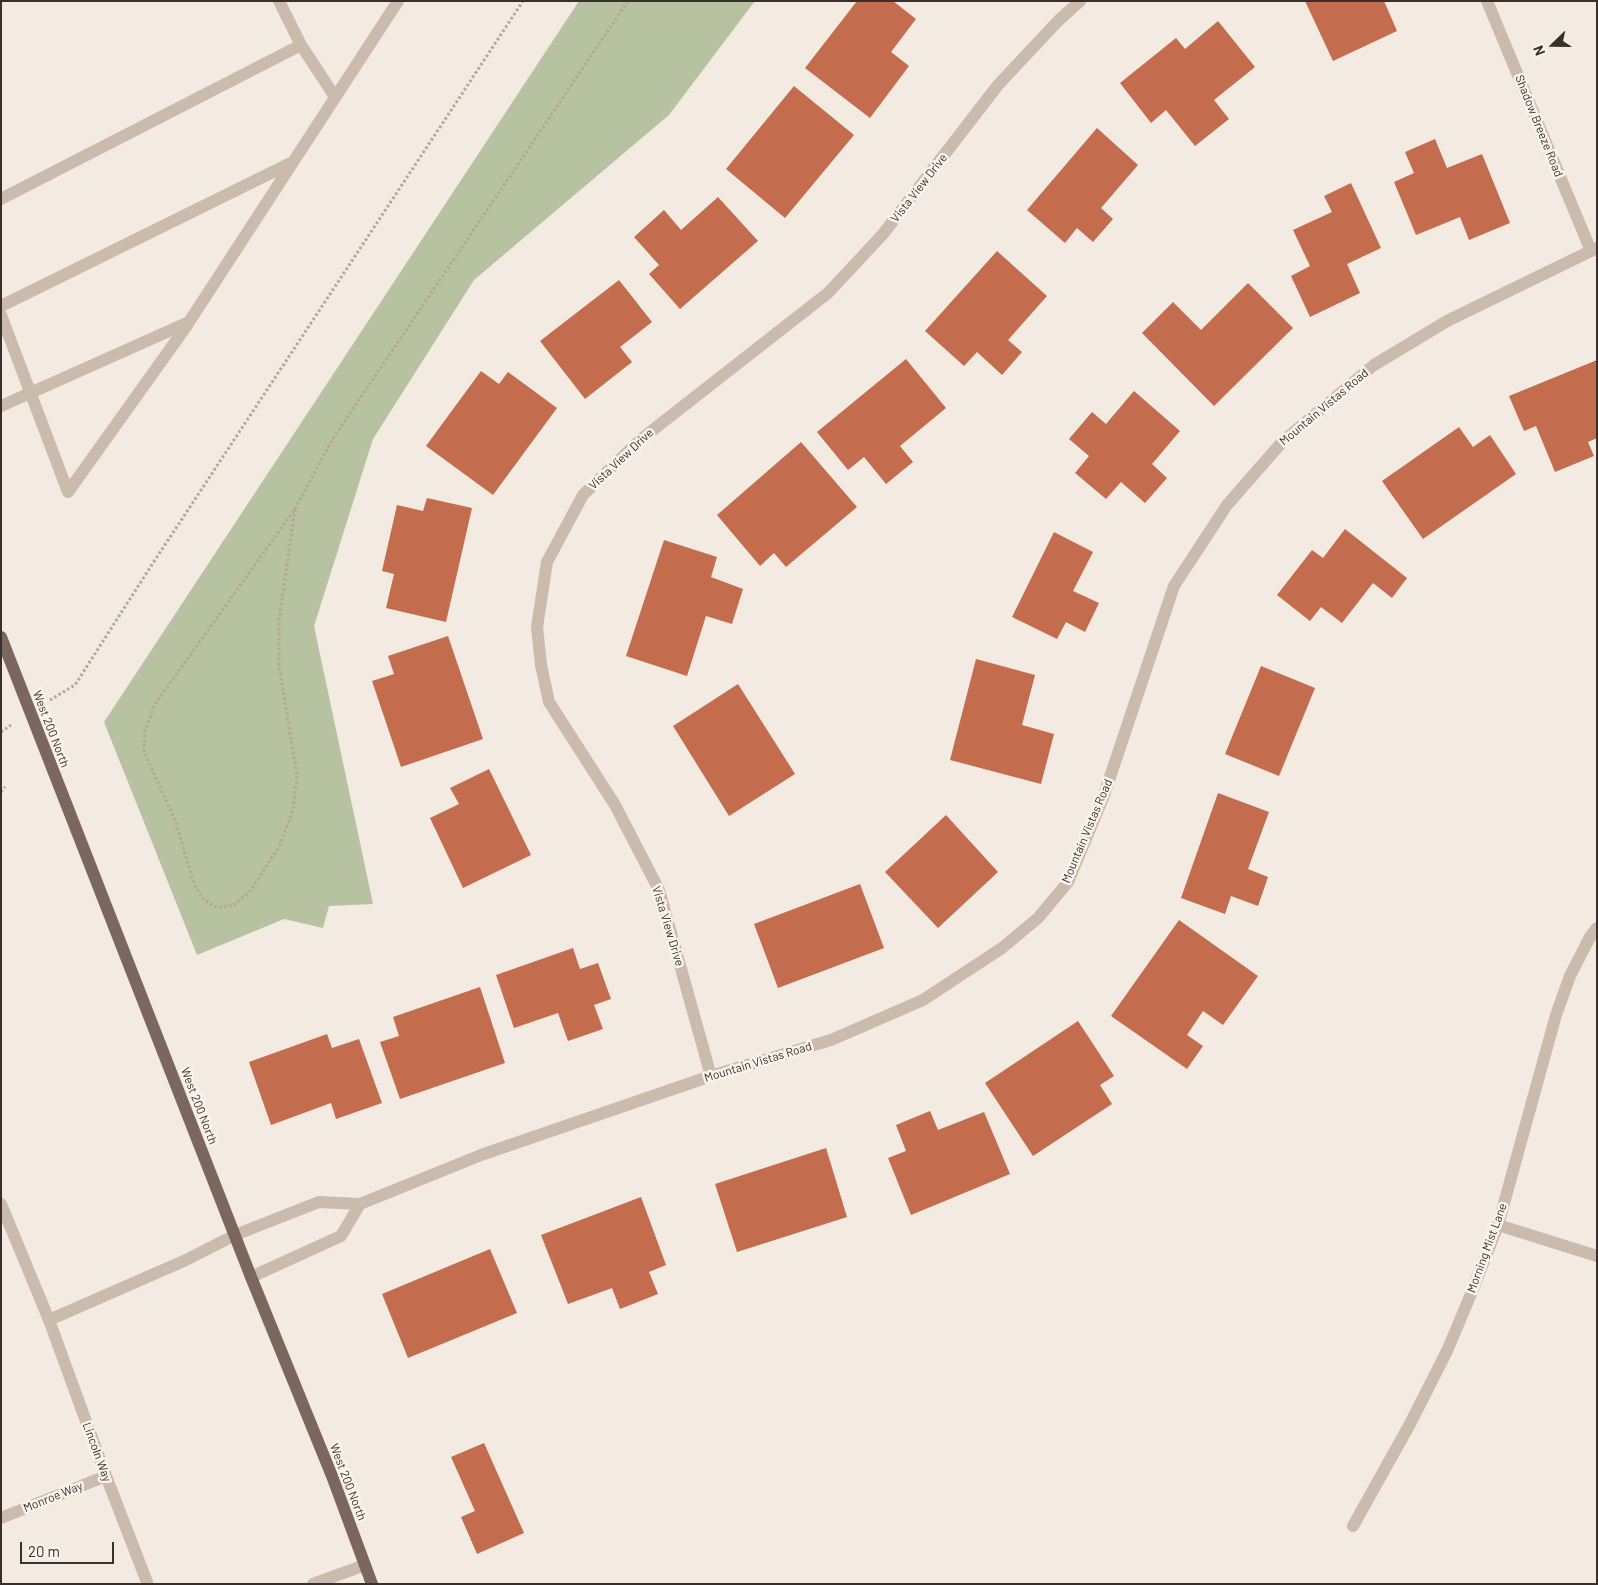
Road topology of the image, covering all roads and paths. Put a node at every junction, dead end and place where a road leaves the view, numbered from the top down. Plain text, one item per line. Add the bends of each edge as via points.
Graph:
1 (279, 1) edge
2 (398, 1) edge
3 (523, 1) edge
4 (628, 1) edge
5 (1080, 1) edge
6 (1487, 1) edge
7 (301, 45) junction
8 (335, 97) junction
9 (294, 162) junction
10 (1, 199) edge
11 (1594, 250) edge
12 (1, 306) edge
13 (1, 315) edge
14 (189, 322) junction
15 (30, 393) junction
16 (1, 406) edge
17 (295, 509) junction
18 (1, 637) edge
19 (76, 684) dead end
20 (5, 786) dead end
21 (1, 792) edge
22 (1597, 928) edge
23 (711, 1076) junction
24 (1, 1204) edge
25 (360, 1204) junction
26 (1498, 1225) junction
27 (235, 1235) junction
28 (1597, 1256) edge
29 (252, 1277) junction
30 (49, 1320) junction
31 (106, 1476) junction
32 (1, 1518) edge
33 (1353, 1526) dead end
34 (365, 1565) junction
35 (147, 1582) dead end
36 (313, 1584) edge
37 (372, 1584) edge

1 - 7 street
2 - 8 street
3 - 19 path
4 - 17 path via 332,440
5 - 23 street, Vista View Drive via 998,85 883,234 828,293 640,440 583,495 547,562 537,627 549,702 615,805 659,890
6 - 11 street, Shadow Breeze Road
7 - 8 street
7 - 10 street
8 - 9 street
9 - 12 street
9 - 14 street
11 - 23 street, Mountain Vistas Road via 1447,321 1374,365 1283,441 1227,506 1174,586 1103,798 1068,882 1038,918 1002,948 924,1000 831,1040
13 - 15 street
14 - 15 street
14 - 15 street via 68,492
15 - 16 street
17 - 17 path via 155,704 145,730 144,751 176,823 194,884 204,900 218,908 234,905 250,891 279,847 293,810 297,776 279,665 279,629
18 - 27 main road, West 200 North
20 - 21 path
22 - 26 street, Morning Mist Lane via 1570,976 1556,1015
23 - 25 street, Mountain Vistas Road via 481,1155
24 - 30 street, Lincoln Way
25 - 27 street, Mountain Vistas Road via 319,1202
25 - 29 street via 341,1236
26 - 28 street
26 - 33 street, Morning Mist Lane via 1447,1352
27 - 29 main road, West 200 North
27 - 30 street
29 - 34 main road, West 200 North
30 - 31 street, Lincoln Way
31 - 32 street, Monroe Way
31 - 35 street, Lincoln Way
34 - 36 street
34 - 37 main road, West 200 North

